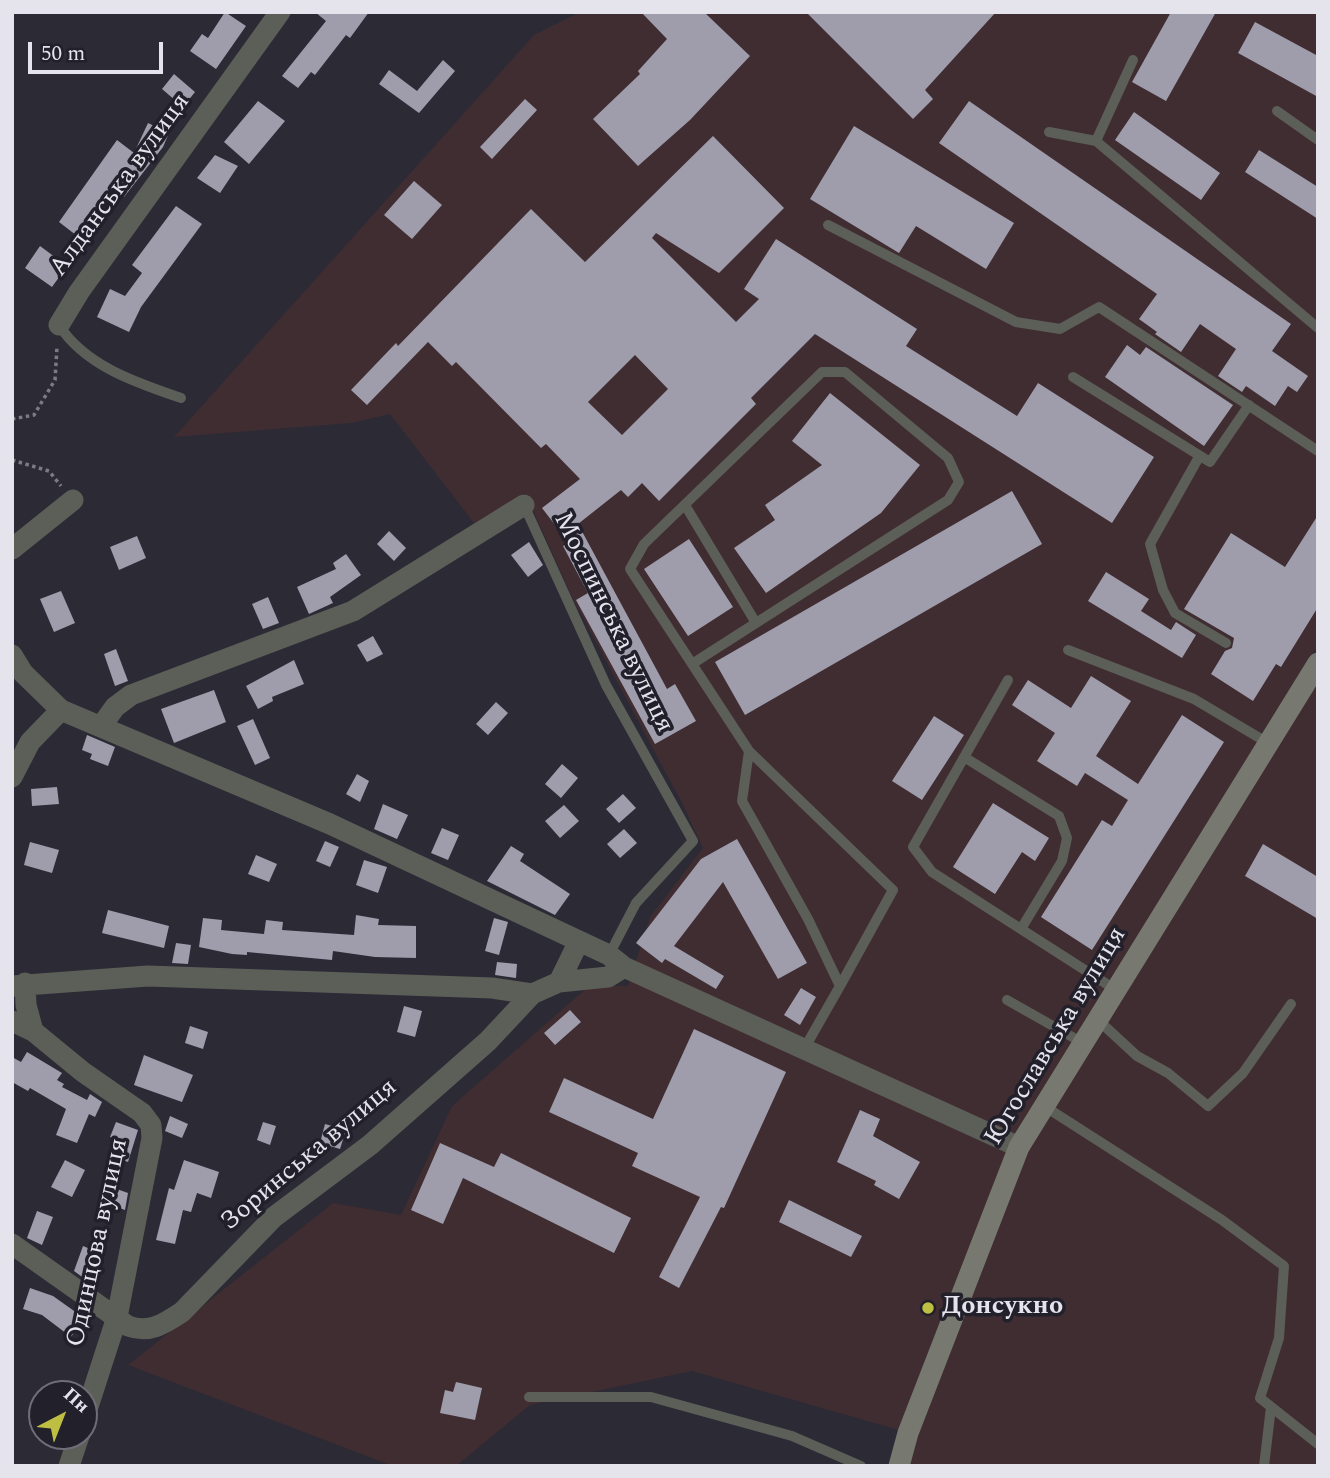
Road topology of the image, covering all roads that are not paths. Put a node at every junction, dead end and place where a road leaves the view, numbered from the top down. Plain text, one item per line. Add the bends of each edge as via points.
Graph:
1 (280, 12) edge
2 (1133, 60) dead end
3 (1277, 111) dead end
4 (1049, 132) dead end
5 (1318, 140) edge
6 (1096, 141) junction
7 (828, 225) dead end
8 (1317, 323) edge
9 (59, 325) joint
10 (1073, 377) dead end
11 (181, 398) dead end
12 (1249, 405) junction
13 (1318, 450) edge
14 (1199, 457) junction
15 (73, 500) road end
16 (524, 505) joint
17 (685, 505) junction
18 (12, 549) edge
19 (756, 623) junction
20 (1226, 643) dead end
21 (1068, 650) dead end
22 (1318, 663) edge
23 (692, 664) junction
24 (16, 669) edge
25 (1008, 680) dead end
26 (61, 710) junction
27 (103, 725) junction
28 (1268, 743) junction
29 (749, 751) junction
30 (964, 758) junction
31 (12, 777) edge
32 (1021, 929) junction
33 (579, 941) junction
34 (617, 961) junction
35 (559, 982) junction
36 (18, 985) edge
37 (840, 986) junction
38 (1116, 990) junction
39 (532, 994) junction
40 (1007, 1000) dead end
41 (1291, 1004) dead end
42 (12, 1020) edge
43 (1098, 1020) junction
44 (33, 1031) junction
45 (1083, 1043) junction
46 (804, 1049) junction
47 (1044, 1106) junction
48 (1019, 1147) junction
49 (12, 1244) edge
50 (117, 1317) junction
51 (97, 1380) edge
52 (529, 1397) dead end
53 (1271, 1407) junction
54 (1318, 1444) edge
55 (861, 1466) edge
56 (900, 1466) edge
57 (1264, 1466) edge

1 - 9 street, Алданська вулиця
2 - 6 lane
3 - 5 lane
4 - 6 lane
6 - 8 lane
7 - 12 lane via 1016,322 1060,328 1099,307
9 - 11 lane via 71,344 90,358 136,383
10 - 14 lane
12 - 13 lane
12 - 14 lane via 1210,462
14 - 20 lane via 1150,544 1175,613
15 - 18 street
16 - 27 street, Моспинська вулиця via 353,611 131,695 115,707
16 - 34 lane, Моспинська вулиця via 606,685 693,841 636,903
17 - 19 lane
17 - 19 lane via 822,372 845,372 948,457 959,482 948,500
17 - 23 lane via 644,544 631,569
19 - 23 lane
21 - 28 lane via 1194,699
22 - 28 main road, Югославська вулиця
23 - 29 lane
24 - 26 street
25 - 30 lane
26 - 27 street
26 - 31 street via 30,742
27 - 33 street via 330,824
28 - 38 main road, Югославська вулиця
29 - 37 lane via 742,802
29 - 37 lane via 893,890
30 - 32 lane via 1059,816 1067,838 1062,861
30 - 32 lane via 913,847 932,872
32 - 38 lane
33 - 34 street
33 - 35 street
34 - 35 street, Зоринська вулиця via 608,977
34 - 46 street
35 - 39 street, Зоринська вулиця
36 - 39 street via 148,976 492,988
36 - 44 street
37 - 46 lane
38 - 43 main road, Югославська вулиця
39 - 50 street, Зоринська вулиця via 488,1041 370,1146 274,1217 182,1312 159,1326 139,1330
40 - 45 lane
41 - 43 lane via 1243,1073 1208,1106 1168,1073 1137,1056
42 - 44 street, Одинцова вулиця
43 - 45 main road, Югославська вулиця
44 - 50 street, Одинцова вулиця via 142,1113 151,1125
45 - 47 main road, Югославська вулиця
46 - 48 street
47 - 48 main road, Югославська вулиця
47 - 53 lane via 1222,1220 1284,1266 1279,1338 1260,1398
48 - 56 main road, Югославська вулиця via 908,1433
49 - 50 street, Зоринська вулиця
50 - 51 street, Одинцова вулиця
52 - 55 lane via 651,1397 792,1436
53 - 54 lane
53 - 57 lane

